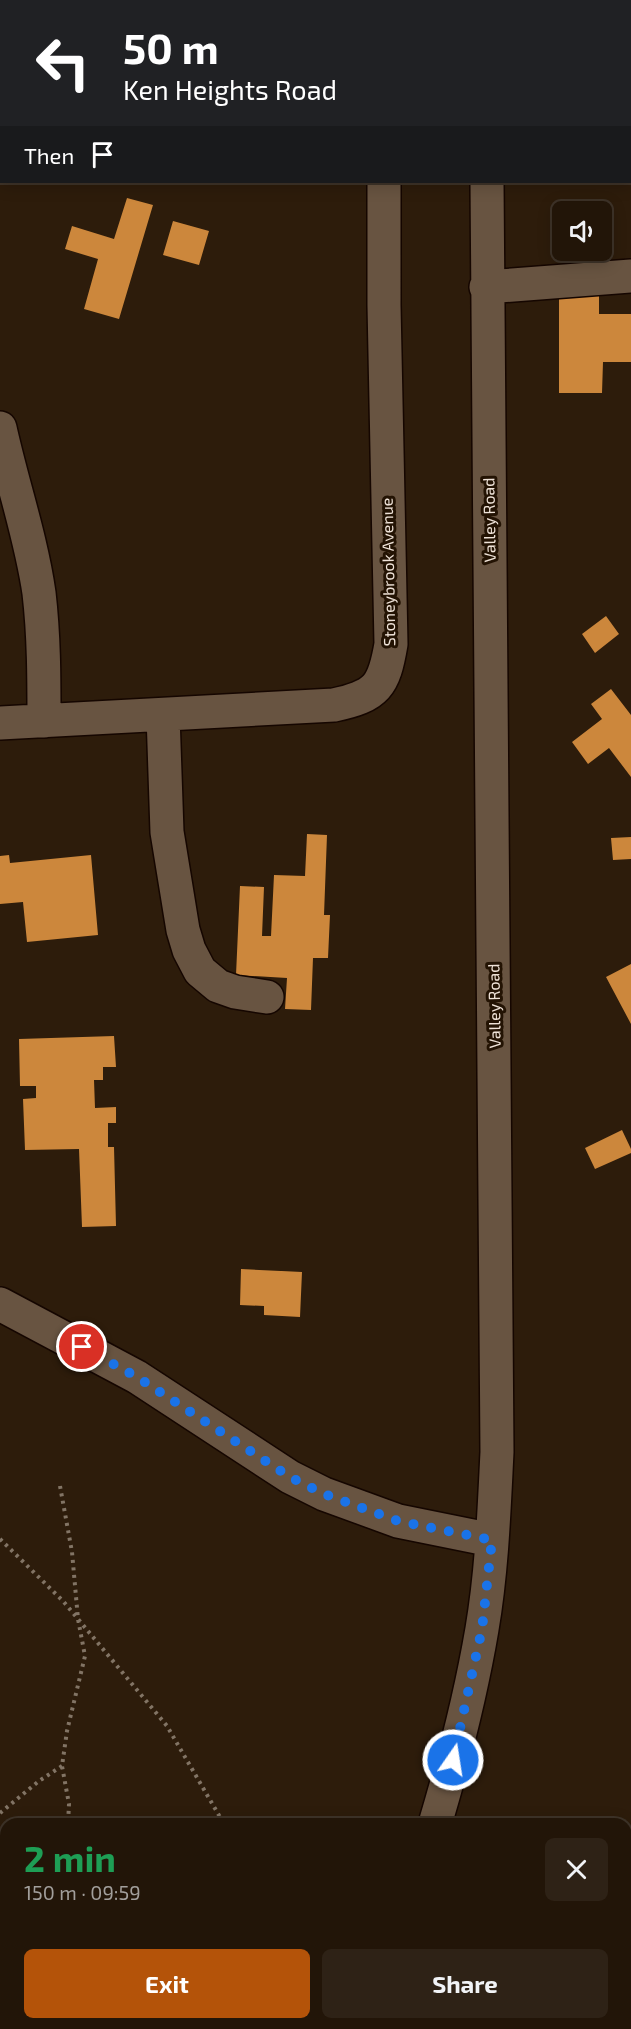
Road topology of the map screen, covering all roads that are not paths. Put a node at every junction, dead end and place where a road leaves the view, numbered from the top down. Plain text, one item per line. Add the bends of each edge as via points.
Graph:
1 (384, 183) edge
2 (487, 183) edge
3 (631, 276) edge
4 (486, 286) junction
5 (0, 428) edge
6 (164, 715) junction
7 (44, 721) junction
8 (0, 723) edge
9 (267, 997) dead end
10 (0, 1304) edge
11 (492, 1540) junction
12 (437, 1818) edge

1 - 6 street, Stoneybrook Avenue via 391,644 387,668 381,681 358,700 334,705
2 - 4 street, Valley Road
3 - 4 street
4 - 11 street, Valley Road via 497,1263 497,1452
5 - 7 street via 38,591 44,646
6 - 7 street, Stoneybrook Avenue
6 - 9 street via 167,832 189,950 200,971 218,986
7 - 8 street, Stoneybrook Avenue
10 - 11 street via 137,1377 270,1465 324,1494 398,1521
11 - 12 street, Valley Road via 482,1629

